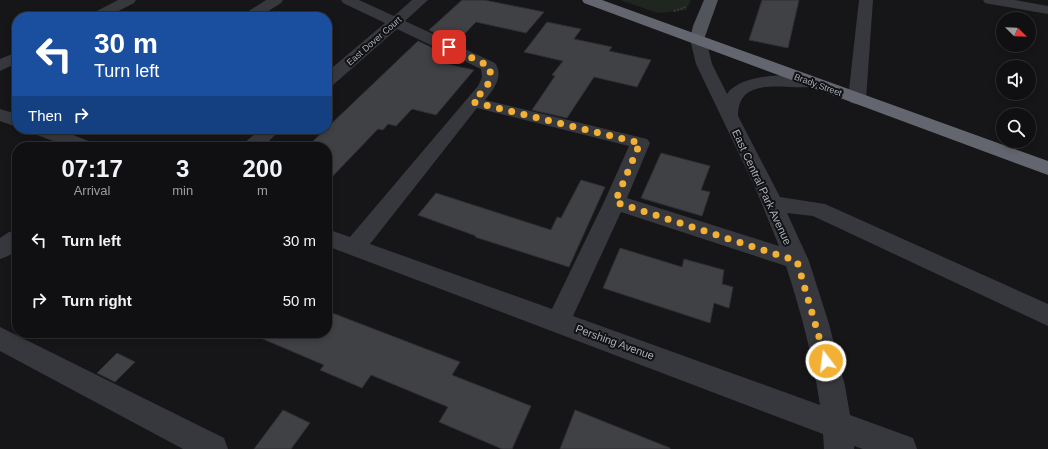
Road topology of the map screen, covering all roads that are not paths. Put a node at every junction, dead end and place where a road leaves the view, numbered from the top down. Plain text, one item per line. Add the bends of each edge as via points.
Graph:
1 (129, 0) edge
2 (276, 0) edge
3 (348, 0) edge
4 (422, 0) edge
5 (588, 0) edge
6 (711, 0) edge
7 (866, 0) edge
8 (990, 0) edge
9 (1048, 10) edge
10 (106, 12) edge
11 (257, 12) edge
12 (396, 21) junction
13 (698, 39) junction
14 (12, 60) edge
15 (0, 66) edge
16 (332, 77) edge
17 (811, 82) junction
18 (857, 99) junction
19 (473, 102) junction
20 (0, 114) edge
21 (729, 116) junction
22 (12, 119) edge
23 (70, 134) edge
24 (266, 134) edge
25 (81, 142) edge
26 (257, 142) edge
27 (1048, 168) edge
28 (615, 202) junction
29 (773, 204) junction
30 (332, 240) edge
31 (12, 242) edge
32 (354, 248) junction
33 (0, 250) edge
34 (797, 261) junction
35 (1048, 315) edge
36 (558, 322) junction
37 (0, 338) edge
38 (838, 437) edge
39 (213, 449) edge
40 (902, 449) edge

1 - 10 street
2 - 11 street
3 - 12 street
4 - 12 street, East Dover Court
5 - 13 highway, Brady Street
6 - 13 main road, East Central Park Avenue via 700,26
7 - 18 street
8 - 9 street
12 - 16 street, East Dover Court
12 - 19 street via 489,66 491,80
13 - 17 highway, Brady Street
13 - 21 street, East Central Park Avenue via 704,64
14 - 15 street
17 - 18 highway, Brady Street
17 - 21 street via 761,82 748,85 737,92 730,103
18 - 27 highway, Brady Street
19 - 28 street via 640,143
19 - 32 street
20 - 22 street
21 - 29 street, East Central Park Avenue
23 - 25 street
24 - 26 street
28 - 34 street
28 - 36 street
29 - 34 street, East Central Park Avenue
29 - 35 street via 816,209
30 - 32 street, Pershing Avenue
31 - 33 street
32 - 36 street, Pershing Avenue
34 - 38 street, East Central Park Avenue via 829,374
36 - 38 street, Pershing Avenue
37 - 39 street
38 - 40 street, Pershing Avenue

